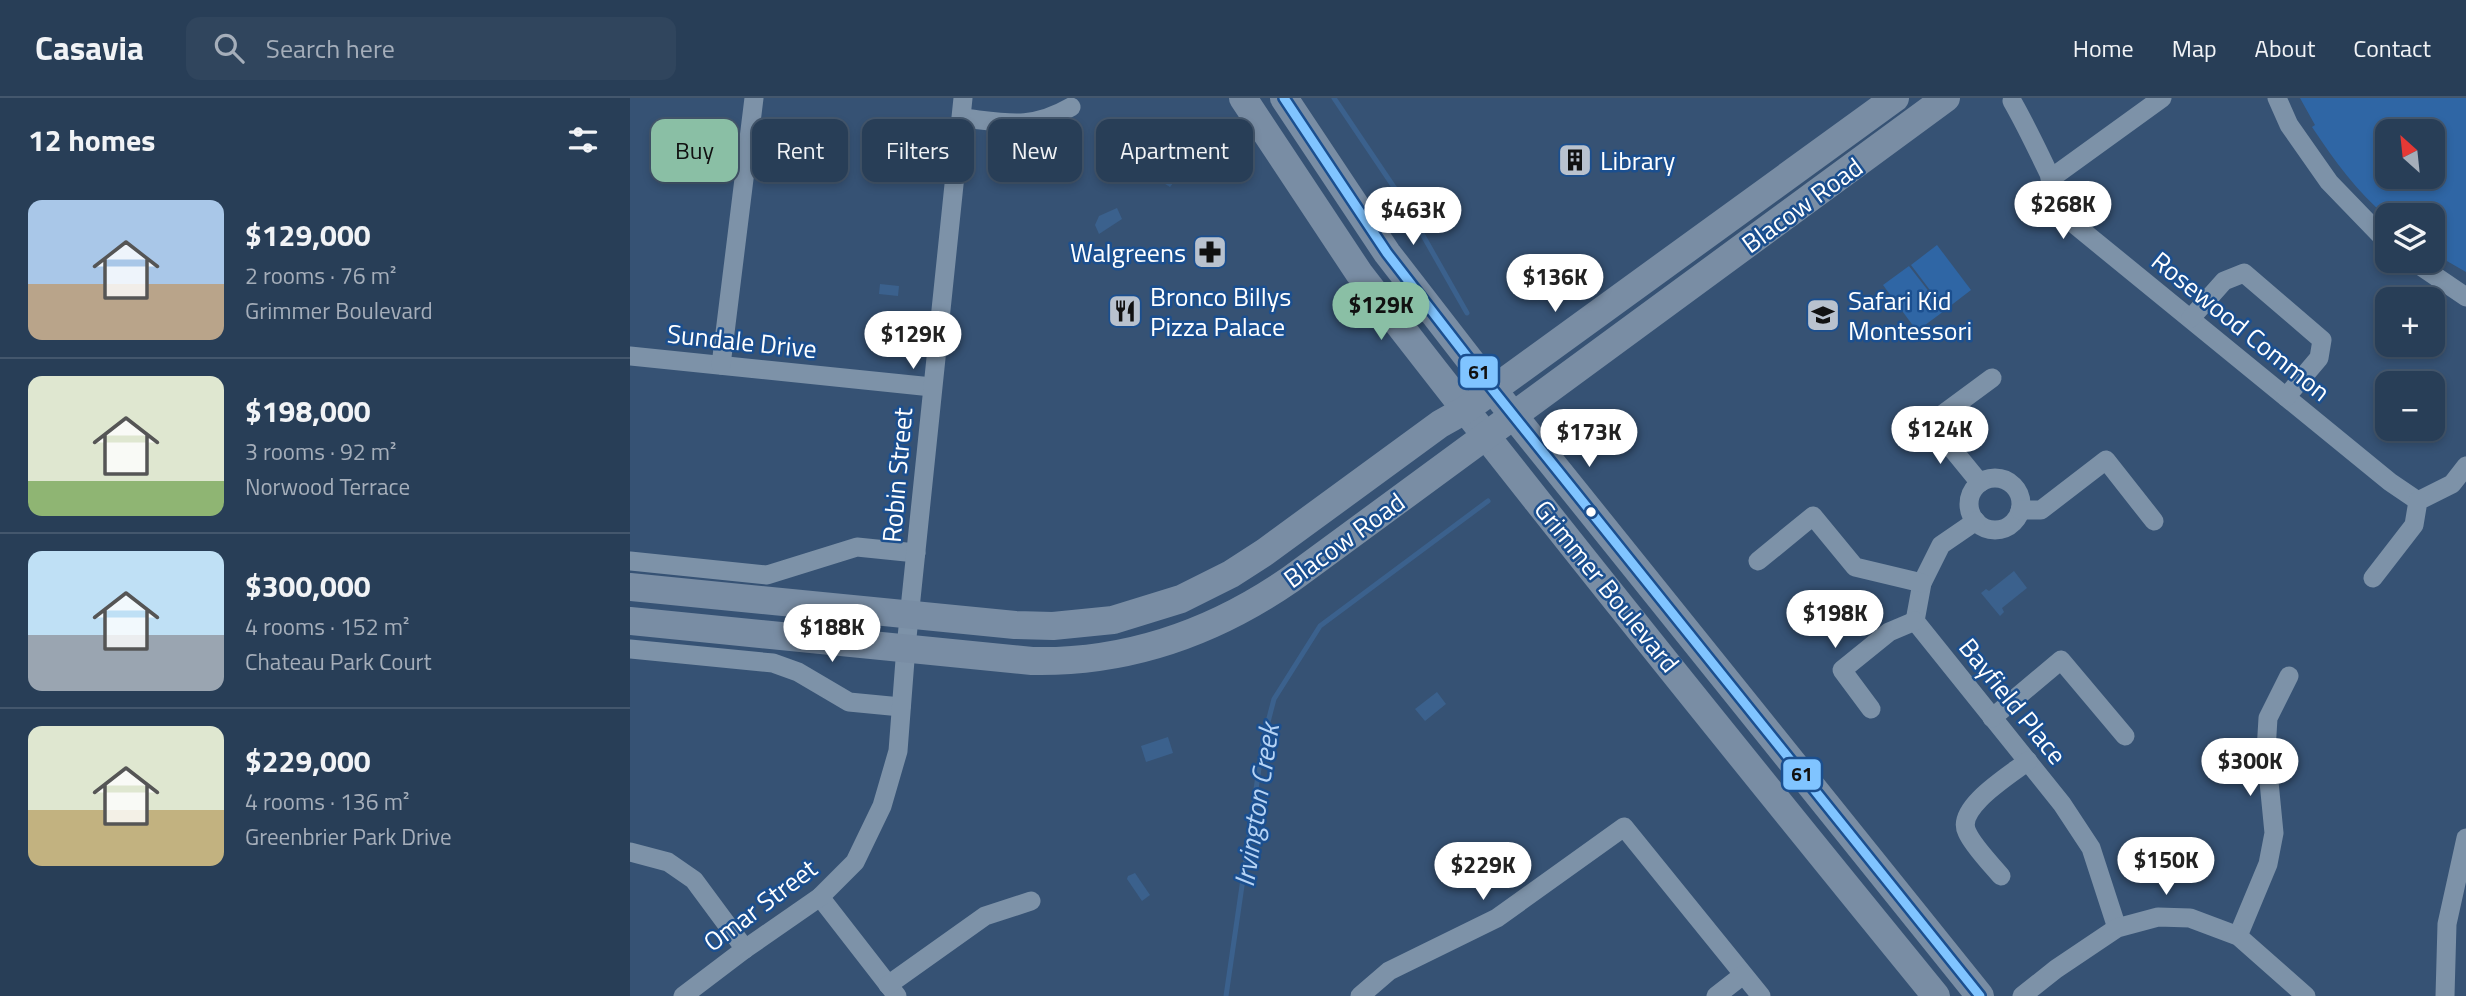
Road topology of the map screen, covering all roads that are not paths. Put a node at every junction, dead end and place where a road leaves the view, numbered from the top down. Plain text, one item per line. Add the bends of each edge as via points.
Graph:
1 (754, 98) edge
2 (1243, 98) edge
3 (1284, 98) edge
4 (1895, 98) edge
5 (1946, 98) edge
6 (2162, 98) edge
7 (2277, 98) edge
8 (2012, 101) dead end
9 (1072, 107) dead end
10 (963, 108) edge
11 (2050, 179) junction
12 (2375, 230) edge
13 (2431, 273) edge
14 (2466, 297) edge
15 (2191, 318) junction
16 (630, 356) edge
17 (720, 365) junction
18 (1992, 378) dead end
19 (932, 387) junction
20 (1493, 390) junction
21 (2286, 397) junction
22 (1465, 410) junction
23 (1515, 416) junction
24 (1486, 436) junction
25 (2466, 466) edge
26 (1980, 483) junction
27 (2418, 501) junction
28 (2020, 510) junction
29 (1976, 521) junction
30 (2154, 521) dead end
31 (916, 553) junction
32 (630, 561) edge
33 (1758, 561) dead end
34 (2373, 578) dead end
35 (1922, 583) junction
36 (630, 587) edge
37 (909, 615) junction
38 (630, 621) edge
39 (1915, 621) junction
40 (906, 647) junction
41 (630, 649) edge
42 (2289, 676) dead end
43 (901, 707) junction
44 (1871, 709) dead end
45 (1992, 718) junction
46 (2125, 736) dead end
47 (2028, 761) junction
48 (2466, 838) edge
49 (630, 852) edge
50 (2001, 876) dead end
51 (820, 897) junction
52 (1031, 901) dead end
53 (2117, 928) junction
54 (2238, 936) junction
55 (745, 949) junction
56 (1743, 975) junction
57 (893, 990) edge
58 (683, 996) edge
59 (1360, 996) edge
60 (1716, 996) edge
61 (1761, 996) edge
62 (1936, 996) edge
63 (1980, 996) edge
64 (2022, 996) edge
65 (2306, 996) edge
66 (2445, 996) edge

1 - 17 street
2 - 22 main road, Grimmer Boulevard via 1359,273
3 - 20 main road, Grimmer Boulevard via 1387,253
4 - 20 main road, Blacow Road
5 - 23 main road, Blacow Road
6 - 11 street
7 - 12 street via 2289,125 2329,182
8 - 11 street, Rosewood Common
9 - 10 street via 1049,119 1014,124
10 - 19 street, Robin Street
11 - 15 street, Rosewood Common via 2074,224
13 - 14 street
15 - 21 street, Rosewood Common
15 - 21 street via 2224,281 2244,273 2322,340 2319,358
16 - 17 street, Sundale Drive
17 - 19 street, Sundale Drive
18 - 26 street via 1931,423
19 - 31 street, Robin Street
20 - 22 main road, Blacow Road
20 - 23 main road, Grimmer Boulevard
21 - 27 street, Rosewood Common
22 - 24 main road, Grimmer Boulevard
22 - 37 main road, Blacow Road via 1249,563 1172,602 1113,620 1054,626
23 - 24 main road, Blacow Road
23 - 63 main road, Grimmer Boulevard
24 - 40 main road, Blacow Road via 1275,590 1227,618 1174,640 1113,655 1052,662
24 - 62 main road, Grimmer Boulevard
25 - 27 street via 2452,484
26 - 28 street via 1996,478 2012,484 2021,498
26 - 29 street via 1970,497
27 - 34 street via 2414,526
28 - 29 street via 2014,522 1999,530
28 - 30 street via 2041,510 2106,460
29 - 35 street via 1941,545
31 - 32 street via 857,547 767,575
31 - 37 street, Robin Street
33 - 35 street via 1813,516 1855,567
35 - 39 street
36 - 37 main road, Blacow Road
37 - 40 street, Robin Street
38 - 40 main road, Blacow Road
39 - 44 street via 1889,632 1842,670
39 - 45 street, Bayfield Place
40 - 43 street, Omar Street
41 - 43 street via 773,663 849,702
42 - 54 street via 2268,718 2266,751 2274,833 2268,864
43 - 51 street, Omar Street via 898,751 882,806 855,862
45 - 46 street via 2062,660
45 - 47 street, Bayfield Place
47 - 50 street via 1972,806 1965,821 1966,832
47 - 53 street, Bayfield Place via 2091,848
48 - 66 street via 2447,923
49 - 55 street via 668,863 694,880
51 - 55 street, Omar Street
51 - 57 street
52 - 57 street via 985,916
53 - 54 street via 2158,917 2190,918
53 - 64 street
54 - 65 street
55 - 58 street, Omar Street
56 - 59 street via 1624,827 1497,918 1389,971
56 - 60 street
56 - 61 street

